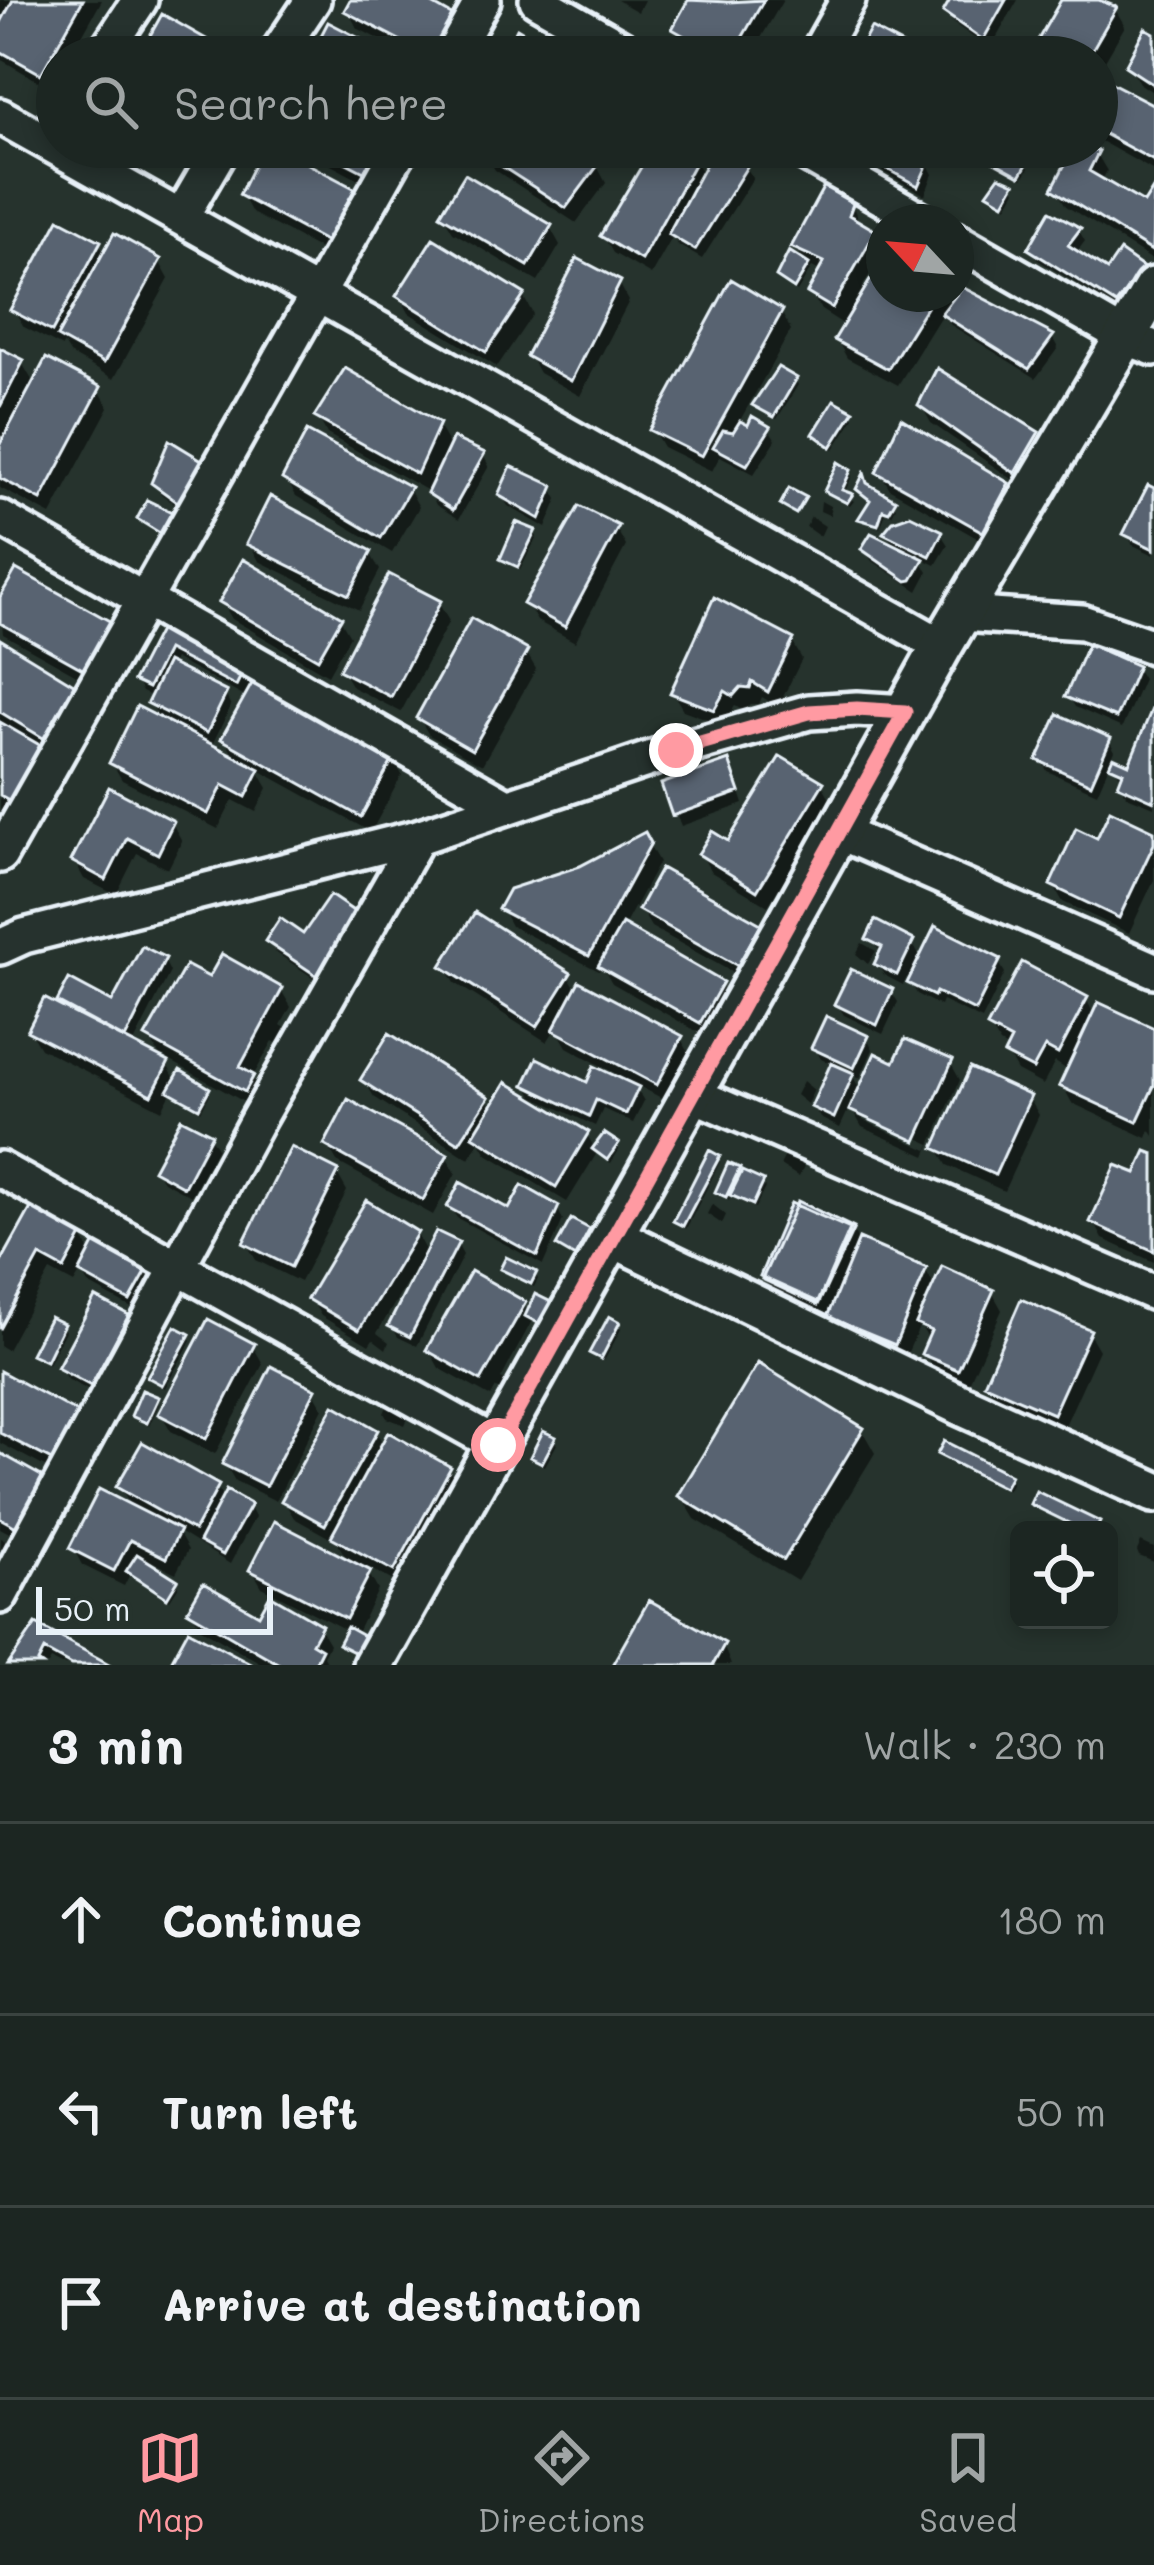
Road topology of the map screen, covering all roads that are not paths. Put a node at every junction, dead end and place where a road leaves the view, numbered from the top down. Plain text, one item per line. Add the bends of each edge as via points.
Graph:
1 (140, 0) edge
2 (313, 0) edge
3 (483, 0) edge
4 (537, 0) edge
5 (848, 0) edge
6 (116, 36) edge
7 (289, 36) edge
8 (463, 36) edge
9 (600, 36) edge
10 (828, 36) edge
11 (0, 116) edge
12 (36, 129) edge
13 (104, 168) edge
14 (210, 168) edge
15 (389, 168) edge
16 (831, 168) edge
17 (894, 204) edge
18 (181, 217) junction
19 (974, 250) edge
20 (1154, 289) edge
21 (317, 297) junction
22 (1140, 343) edge
23 (0, 518) edge
24 (145, 598) junction
25 (952, 630) junction
26 (1154, 647) edge
27 (905, 712) junction
28 (505, 805) junction
29 (839, 832) junction
30 (418, 837) junction
31 (0, 855) edge
32 (8, 932) edge
33 (1154, 970) edge
34 (692, 1094) junction
35 (0, 1169) edge
36 (615, 1238) junction
37 (178, 1268) junction
38 (1154, 1293) edge
39 (498, 1445) junction
40 (1154, 1492) edge
41 (0, 1596) edge
42 (373, 1665) edge

1 - 6 street
2 - 7 street
3 - 8 street
4 - 9 street
5 - 10 street
11 - 12 street
13 - 18 street
14 - 18 street
15 - 21 street
16 - 17 street
18 - 21 street
19 - 22 street
20 - 22 street
21 - 24 street
21 - 25 street
22 - 25 street
23 - 24 street
24 - 28 street
24 - 31 street
25 - 26 street via 1082,622
25 - 27 street
27 - 28 street via 809,712
27 - 29 street
28 - 30 street
29 - 33 street
29 - 34 street
30 - 32 street
30 - 37 street
34 - 36 street
34 - 38 street
35 - 37 street
36 - 39 street
36 - 40 street
37 - 39 street
37 - 41 street
39 - 42 street

